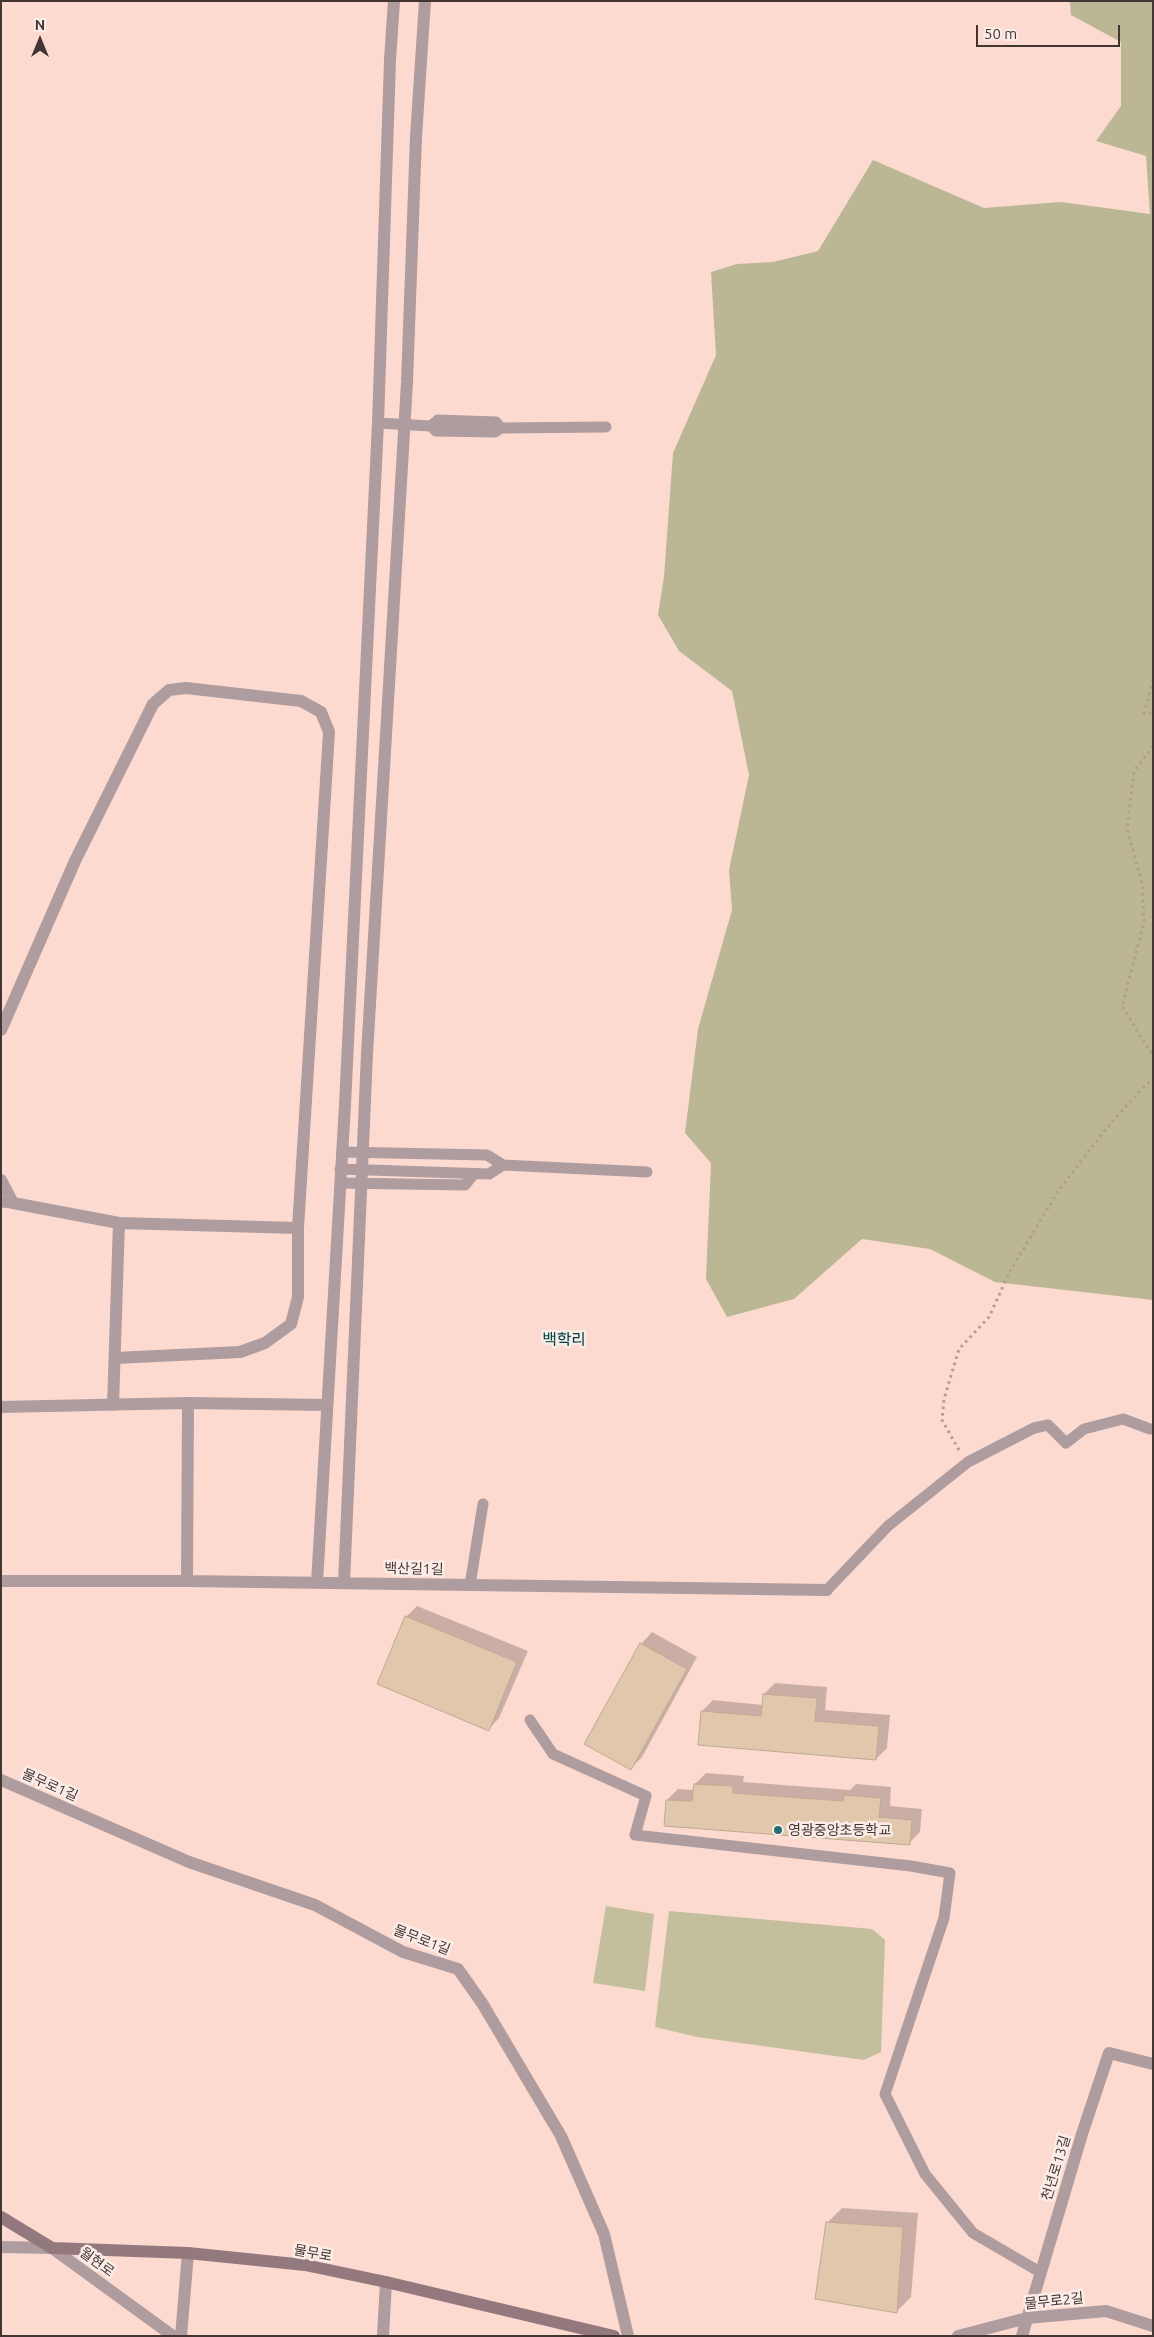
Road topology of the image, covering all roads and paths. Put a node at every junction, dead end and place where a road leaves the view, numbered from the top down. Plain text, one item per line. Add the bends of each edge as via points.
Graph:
1 (394, 1) edge
2 (425, 1) edge
3 (378, 423) junction
4 (404, 424) junction
5 (606, 427) dead end
6 (1153, 680) edge
7 (1153, 713) edge
8 (1153, 746) edge
9 (1, 1030) edge
10 (1153, 1056) edge
11 (1153, 1080) edge
12 (342, 1152) junction
13 (364, 1153) junction
14 (503, 1165) junction
15 (340, 1169) junction
16 (362, 1170) junction
17 (647, 1172) dead end
18 (474, 1174) junction
19 (1, 1180) edge
20 (340, 1183) junction
21 (361, 1183) junction
22 (7, 1202) edge
23 (119, 1223) junction
24 (298, 1228) junction
25 (114, 1358) junction
26 (188, 1403) junction
27 (113, 1405) junction
28 (327, 1405) junction
29 (1, 1407) edge
30 (1150, 1429) dead end
31 (968, 1462) junction
32 (483, 1504) dead end
33 (1, 1581) edge
34 (187, 1581) junction
35 (317, 1583) junction
36 (344, 1584) junction
37 (470, 1585) junction
38 (827, 1590) joint
39 (530, 1720) dead end
40 (1, 1780) edge
41 (1153, 2064) edge
42 (1, 2218) edge
43 (1, 2247) edge
44 (52, 2248) junction
45 (188, 2253) junction
46 (1040, 2272) junction
47 (386, 2282) junction
48 (1027, 2318) junction
49 (1153, 2326) edge
50 (173, 2336) edge
51 (181, 2336) edge
52 (383, 2336) edge
53 (614, 2336) edge
54 (628, 2336) edge
55 (958, 2336) edge
56 (1022, 2336) edge

1 - 3 street
2 - 4 street
3 - 4 lane
3 - 12 street
4 - 5 lane via 431,426 436,432
4 - 13 street
6 - 7 path via 1144,713
8 - 10 path via 1134,771 1127,828 1142,883 1144,922 1122,1006
9 - 24 street via 74,861 153,704 169,690 186,688 301,701 321,712 329,732
11 - 31 path via 1105,1130 1059,1190 1010,1271 989,1318 959,1349 944,1399 942,1420
12 - 13 lane
12 - 15 street
13 - 14 lane via 487,1155
13 - 16 street
14 - 17 lane
14 - 18 lane via 489,1174
15 - 16 lane
15 - 20 street
16 - 18 lane
16 - 21 street
18 - 21 lane via 465,1185
19 - 22 street
20 - 21 lane
20 - 28 street
21 - 36 street
22 - 23 street
23 - 24 street
23 - 25 street
24 - 25 street via 298,1297 291,1324 265,1343 240,1352
25 - 27 street
26 - 27 street
26 - 28 street
26 - 34 street
27 - 29 street
28 - 35 street
30 - 31 lane via 1123,1419 1084,1429 1066,1443 1048,1426 1034,1428
31 - 38 lane via 888,1526
32 - 37 lane
33 - 34 street, 백산길1길
34 - 35 street, 백산길1길
35 - 36 street, 백산길1길
36 - 37 street, 백산길1길
37 - 38 street, 백산길1길
39 - 46 lane via 553,1754 646,1796 635,1836 950,1873 944,1918 885,2094 925,2174 973,2233
40 - 54 street, 물무로1길 via 189,1862 315,1905 403,1952 458,1969 482,2003 561,2136 604,2234
41 - 46 street, 천년로13길 via 1109,2053
42 - 44 main road, 월현로
43 - 44 street, 물무로
44 - 45 main road, 물무로
44 - 50 street, 월현로
45 - 47 main road, 물무로 via 305,2265
45 - 51 street
46 - 48 street, 천년로13길
47 - 52 street
47 - 53 main road, 물무로
48 - 49 street, 물무로2길 via 1106,2311
48 - 55 street, 물무로2길
48 - 56 street, 천년로13길

